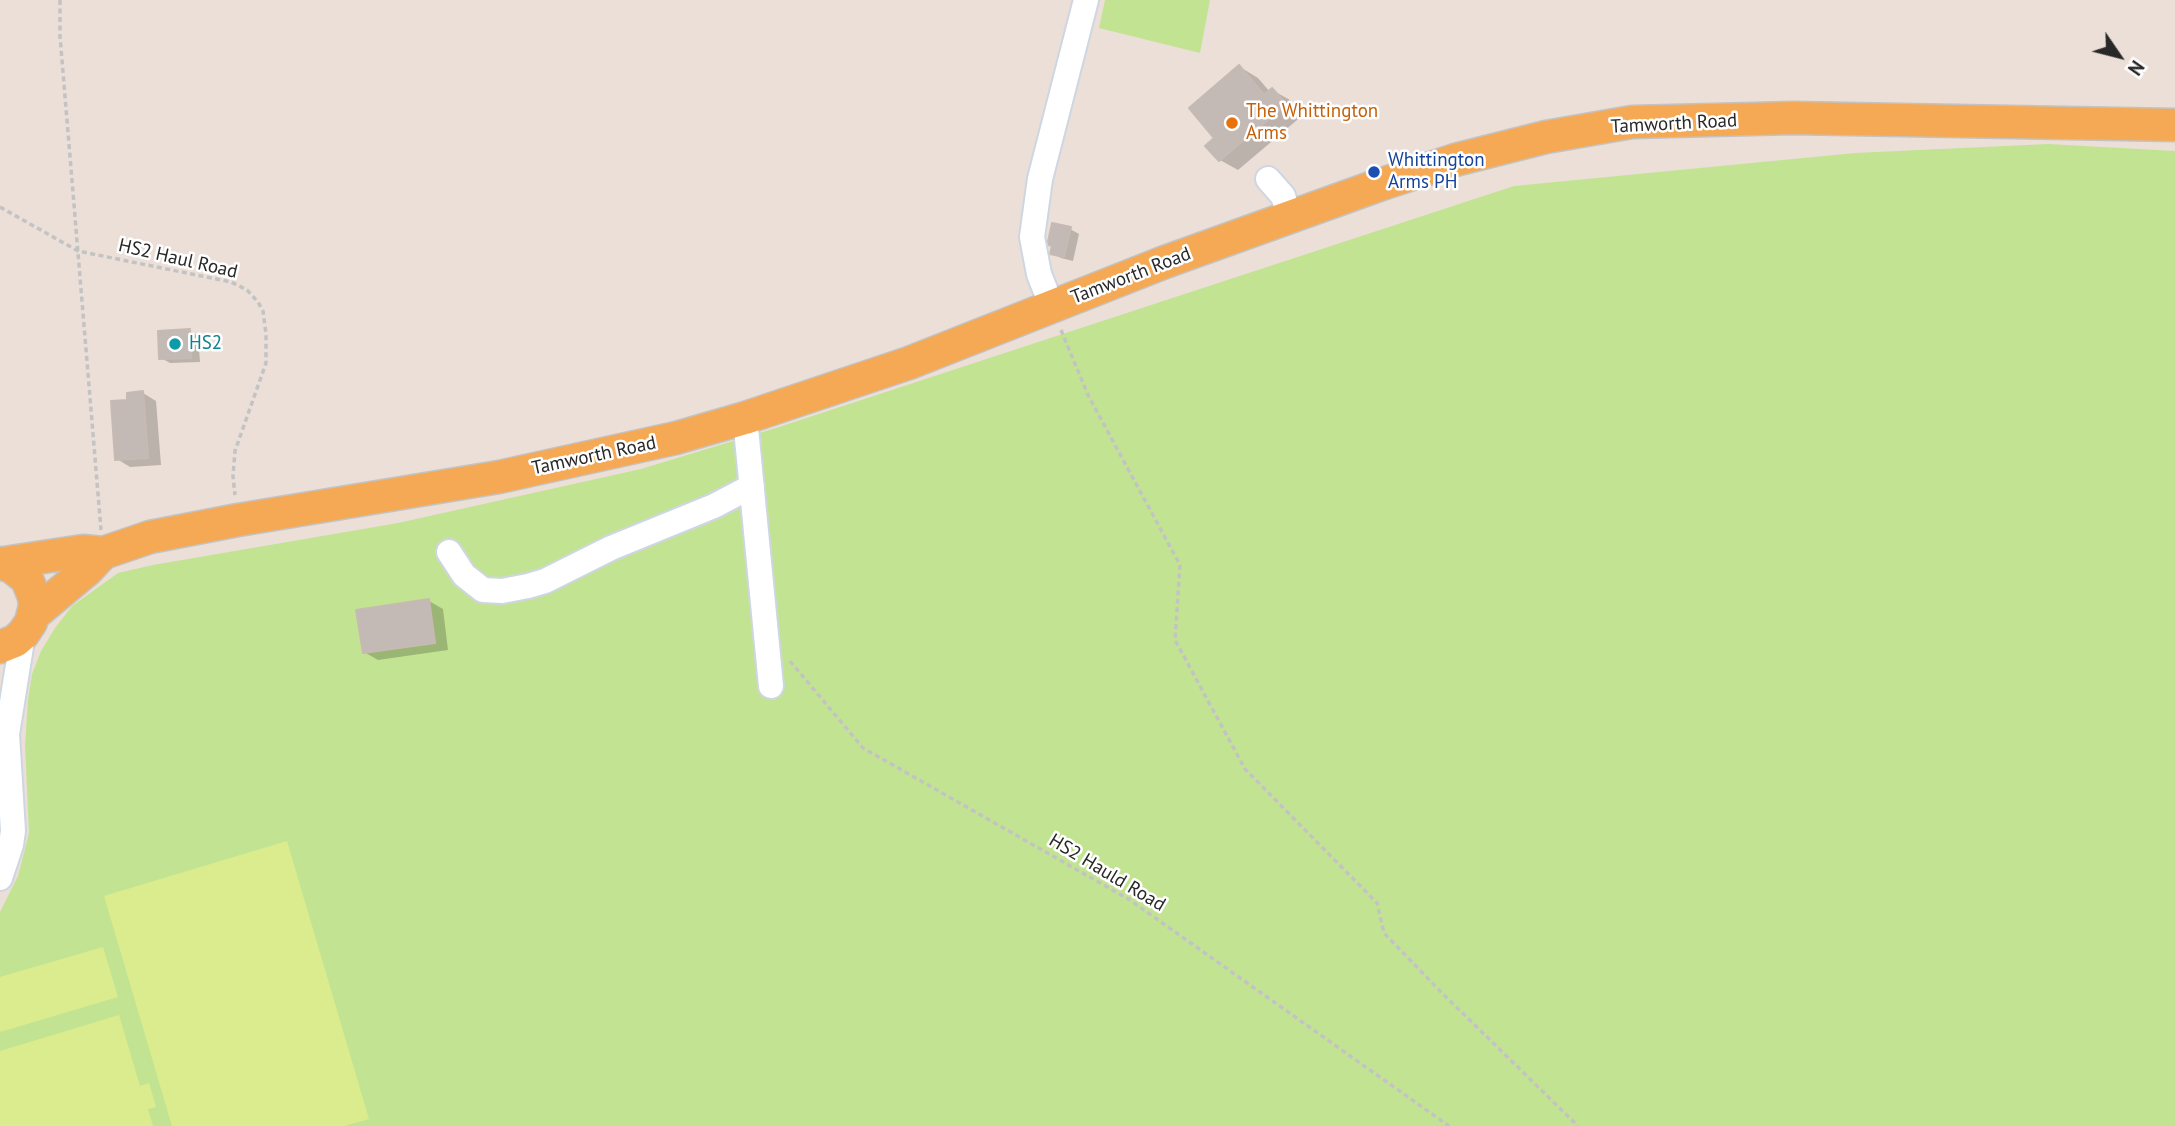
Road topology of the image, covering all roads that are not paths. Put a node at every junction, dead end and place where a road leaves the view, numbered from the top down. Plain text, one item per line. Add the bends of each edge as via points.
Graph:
1 (1086, 0) edge
2 (2175, 125) edge
3 (1268, 179) dead end
4 (1290, 218) junction
5 (1052, 307) junction
6 (745, 418) junction
7 (752, 486) junction
8 (449, 552) dead end
9 (103, 553) junction
10 (2, 563) edge
11 (19, 632) edge
12 (771, 686) dead end
13 (3, 726) edge
14 (5, 774) edge
15 (0, 878) edge

1 - 5 street via 1040,179 1032,237
2 - 4 main road, Tamworth Road via 1793,118 1632,122 1455,160
3 - 4 street via 1283,196
4 - 5 main road, Tamworth Road
5 - 6 main road, Tamworth Road via 909,363
6 - 7 street
6 - 9 main road, Tamworth Road via 499,477 238,520 150,537
7 - 8 street via 528,586 483,590 464,575
7 - 12 street
9 - 10 main road, Tamworth Road via 83,551
9 - 11 main road, Tamworth Road
10 - 11 main road via 27,579 34,597
11 - 13 street
13 - 14 street
14 - 15 street via 13,831

